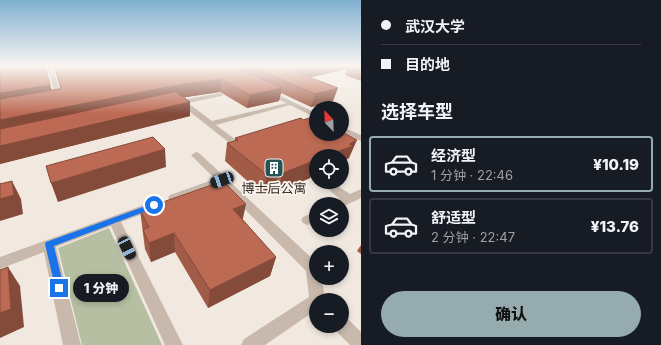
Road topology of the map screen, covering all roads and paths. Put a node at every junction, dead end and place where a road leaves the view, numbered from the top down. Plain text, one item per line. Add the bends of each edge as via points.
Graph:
1 (53, 82) edge
2 (264, 90) edge
3 (220, 94) edge
4 (53, 101) edge
5 (182, 102) junction
6 (166, 103) edge
7 (291, 104) junction
8 (309, 115) edge
9 (210, 124) junction
10 (349, 132) edge
11 (257, 136) edge
12 (361, 138) edge
13 (196, 155) dead end
14 (222, 180) junction
15 (330, 189) edge
16 (361, 193) edge
17 (339, 197) edge
18 (349, 199) edge
19 (114, 220) junction
20 (49, 244) junction
21 (0, 263) edge
22 (316, 293) edge
23 (309, 306) edge
24 (349, 332) edge
25 (361, 344) edge
26 (72, 345) edge
27 (174, 345) edge
28 (250, 345) edge

1 - 4 street via 60,100
2 - 7 street
3 - 5 street
5 - 6 street
5 - 9 street
7 - 8 street
7 - 9 street
9 - 11 street via 235,143
10 - 12 street
13 - 14 street
14 - 19 street
14 - 22 street via 312,268
15 - 17 street
16 - 18 street
19 - 20 street
19 - 27 street
20 - 21 street
20 - 26 street
23 - 28 street
24 - 25 street

